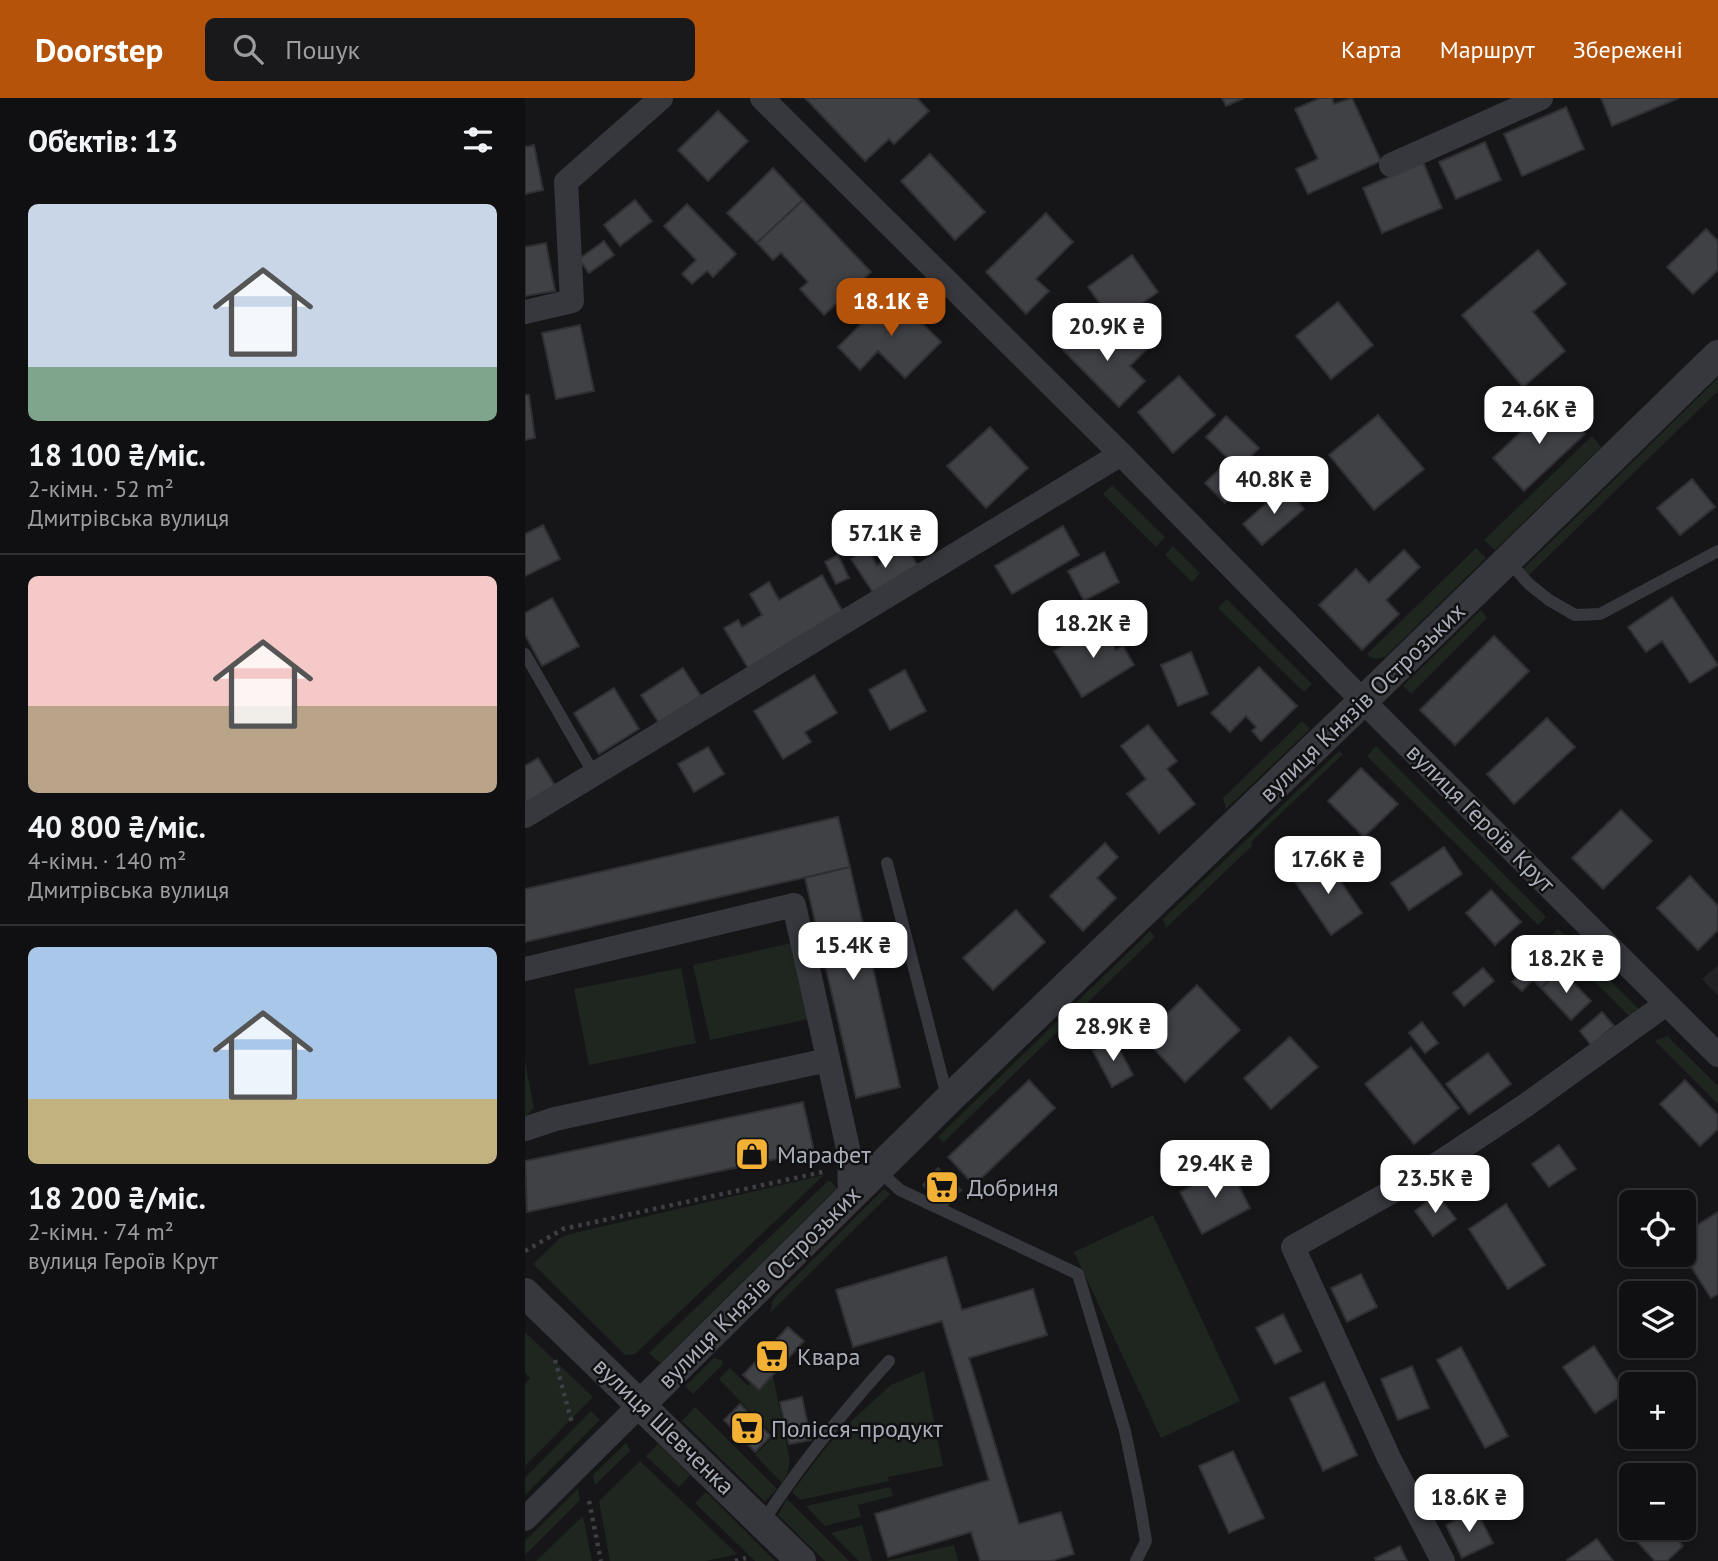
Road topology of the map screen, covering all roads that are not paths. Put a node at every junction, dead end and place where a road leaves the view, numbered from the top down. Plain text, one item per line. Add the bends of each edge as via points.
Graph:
1 (660, 98) edge
2 (762, 98) edge
3 (1541, 98) edge
4 (1391, 165) dead end
5 (525, 312) edge
6 (1718, 355) edge
7 (1121, 454) junction
8 (1718, 551) edge
9 (1508, 561) junction
10 (525, 654) edge
11 (1363, 701) junction
12 (594, 774) junction
13 (525, 816) edge
14 (887, 863) dead end
15 (525, 969) edge
16 (1666, 1004) junction
17 (1718, 1055) edge
18 (828, 1060) junction
19 (948, 1100) junction
20 (525, 1129) edge
21 (878, 1170) junction
22 (850, 1198) junction
23 (525, 1293) edge
24 (889, 1361) dead end
25 (641, 1404) junction
26 (525, 1518) edge
27 (763, 1522) junction
28 (801, 1561) edge
29 (1136, 1561) edge
30 (1443, 1561) edge

1 - 5 street via 566,182 572,301
2 - 7 street, вулиця Героїв Крут
3 - 4 street
6 - 9 street, вулиця Князів Острозьких
7 - 11 street, вулиця Героїв Крут
7 - 12 street
8 - 9 lane via 1600,614 1576,615 1549,600
9 - 11 street, вулиця Князів Острозьких
10 - 12 lane
11 - 16 street, вулиця Героїв Крут
11 - 19 street, вулиця Князів Острозьких
12 - 13 street
14 - 19 lane
15 - 18 street via 794,905
16 - 17 street, вулиця Героїв Крут
16 - 30 street via 1418,1177 1293,1247 1389,1458
18 - 20 street
18 - 22 street via 849,1153
19 - 21 street, вулиця Князів Острозьких
21 - 22 street, вулиця Князів Острозьких
21 - 29 lane via 899,1190 1078,1274 1121,1417 1139,1499 1146,1541
22 - 25 street, вулиця Князів Острозьких
23 - 25 street, вулиця Шевченка
24 - 27 lane via 838,1417
25 - 26 street, вулиця Князів Острозьких
25 - 27 street, вулиця Шевченка
27 - 28 street, вулиця Шевченка

